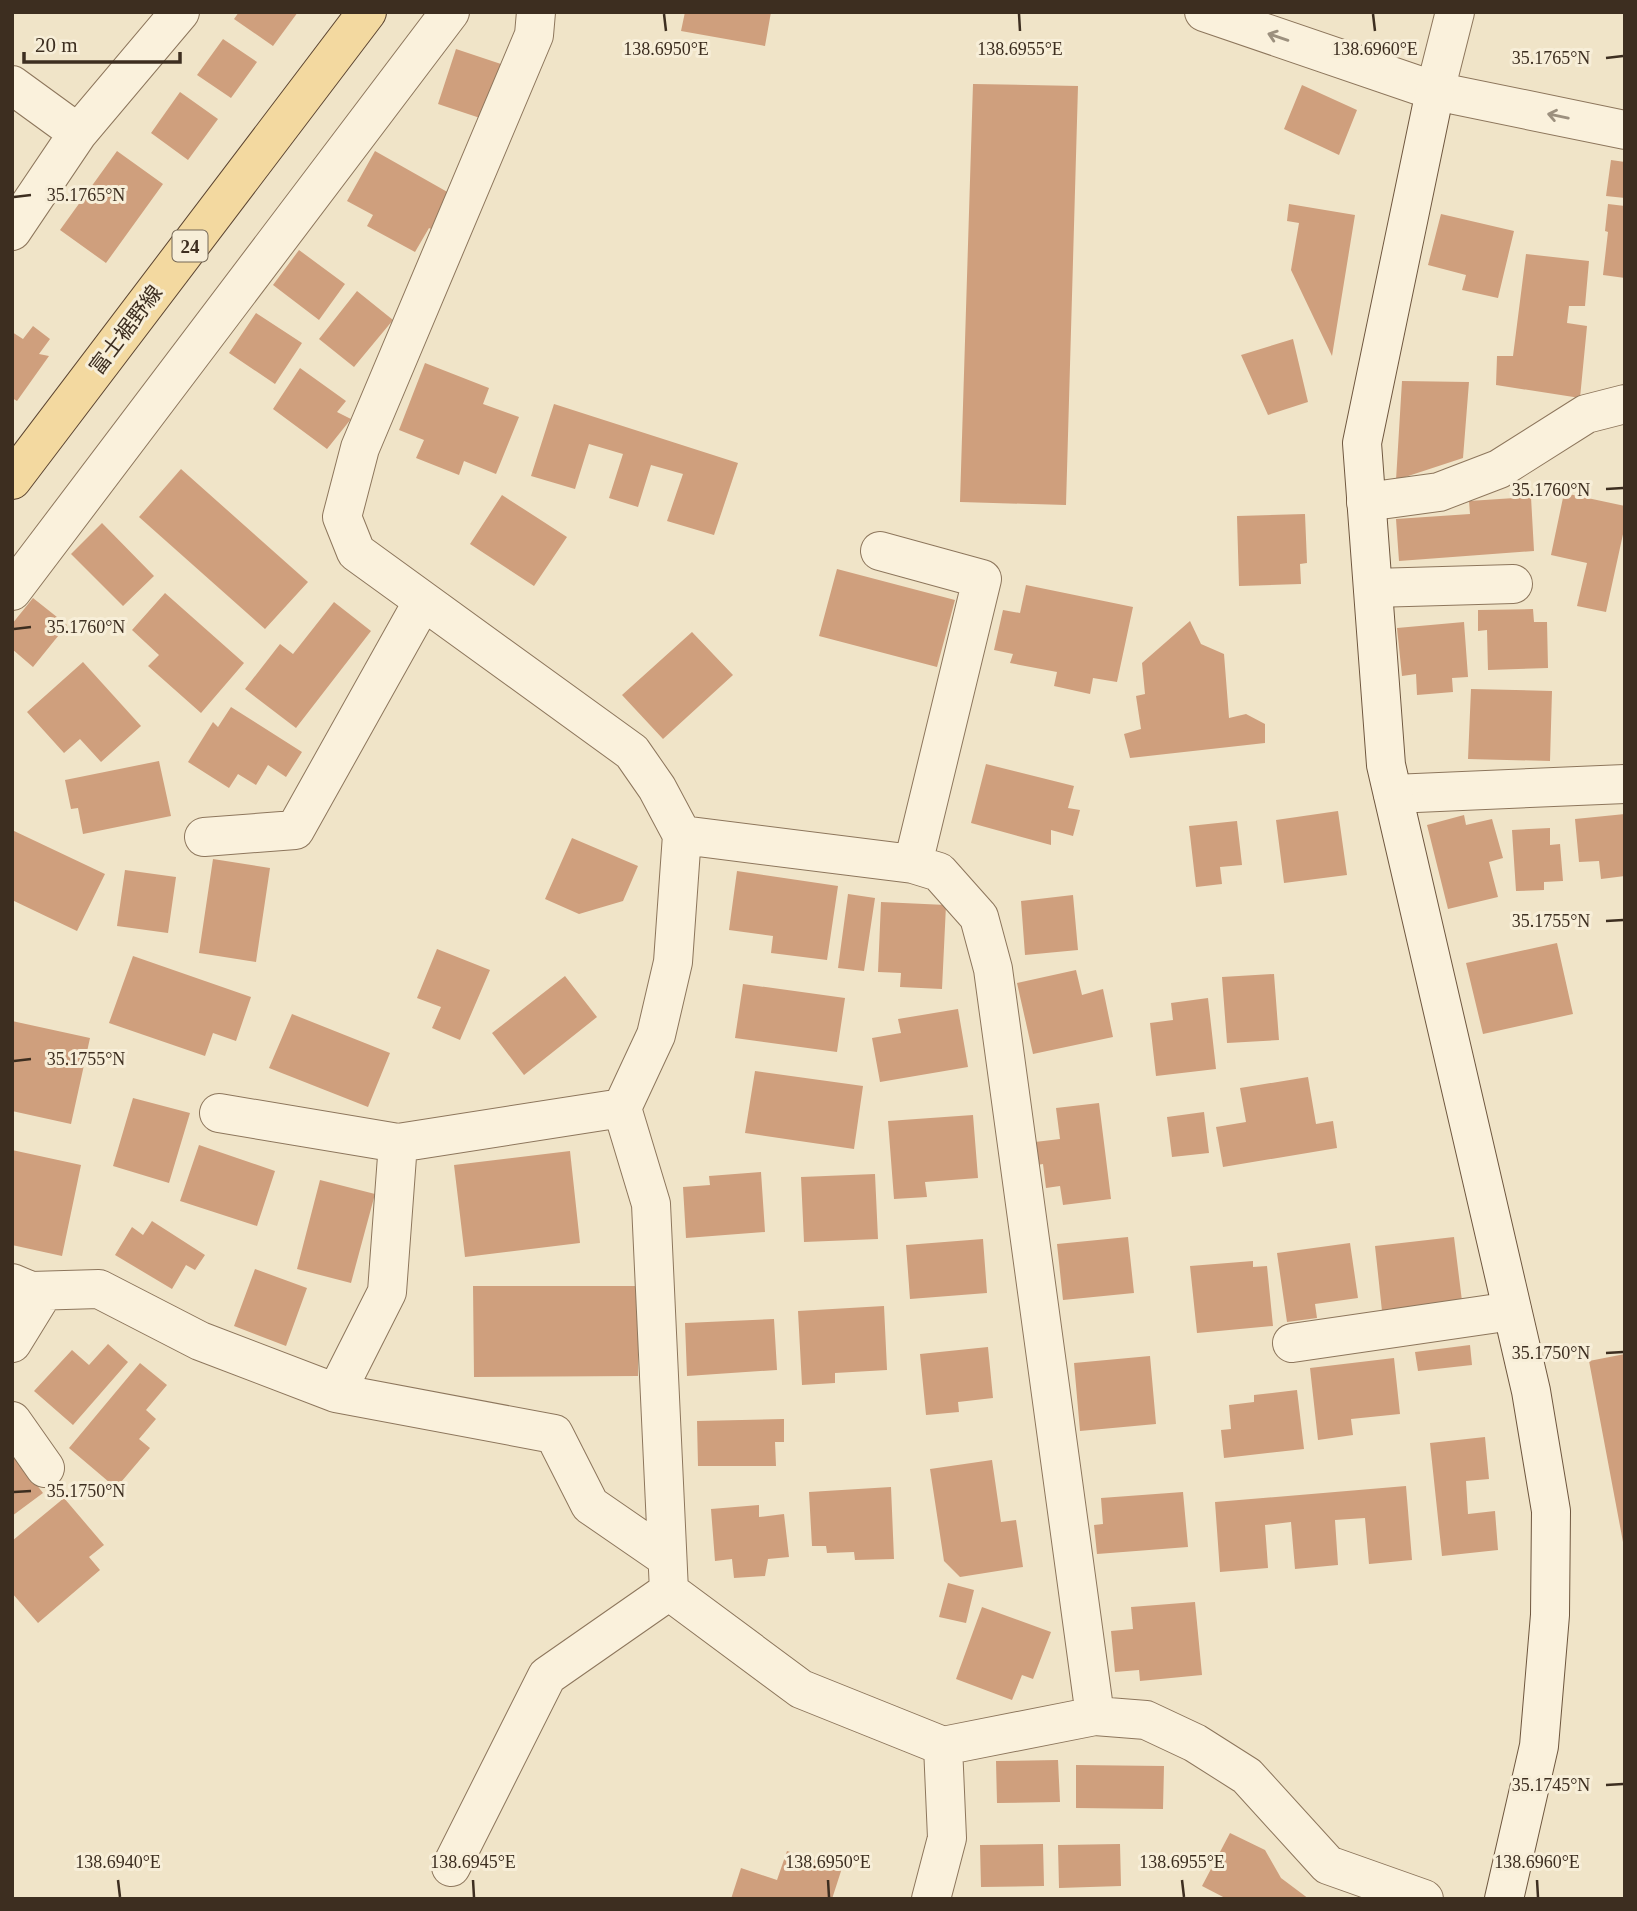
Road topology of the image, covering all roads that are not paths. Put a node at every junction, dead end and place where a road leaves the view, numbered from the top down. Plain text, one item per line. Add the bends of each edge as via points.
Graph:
1 (180, 12) edge
2 (367, 12) edge
3 (450, 12) edge
4 (536, 12) edge
5 (1204, 12) edge
6 (1455, 12) edge
7 (1438, 78) junction
8 (12, 85) edge
9 (1625, 130) edge
10 (78, 133) junction
11 (12, 231) edge
12 (1625, 404) edge
13 (12, 480) edge
14 (1366, 502) junction
15 (880, 551) dead end
16 (1513, 584) dead end
17 (1373, 588) junction
18 (12, 591) edge
19 (424, 601) junction
20 (1625, 783) edge
21 (1393, 794) junction
22 (682, 835) junction
23 (204, 837) dead end
24 (913, 864) junction
25 (622, 1108) junction
26 (219, 1113) dead end
27 (398, 1143) junction
28 (28, 1287) edge
29 (1513, 1311) junction
30 (12, 1343) edge
31 (1292, 1343) dead end
32 (336, 1392) junction
33 (12, 1421) edge
34 (46, 1468) dead end
35 (668, 1575) junction
36 (1095, 1716) junction
37 (943, 1746) junction
38 (451, 1867) dead end
39 (931, 1899) edge
40 (1423, 1899) edge
41 (1504, 1899) edge

1 - 10 street
2 - 13 main road, 富士裾野線 / 24
3 - 18 street
4 - 19 street via 534,35 360,448 342,517 356,552
7 -> 5 street
6 - 7 street
9 -> 7 street
7 - 14 street via 1362,443
8 - 10 street
10 - 11 street
12 - 14 street via 1587,414 1499,469 1439,492
14 - 17 street
15 - 24 street via 982,579
16 - 17 street
17 - 21 street via 1386,765
19 - 22 street via 632,752
19 - 23 street via 295,830
20 - 21 street
21 - 29 street
22 - 24 street
22 - 25 street via 674,962 656,1035
24 - 36 street via 939,872 979,916 993,969
25 - 27 street
25 - 35 street via 651,1203
26 - 27 street
27 - 32 street via 387,1292
28 - 30 street
28 - 32 street via 99,1289 200,1340
29 - 31 street
29 - 41 street via 1550,1511 1550,1615 1539,1746
32 - 35 street via 554,1434 590,1505
33 - 34 street
35 - 37 street via 801,1689
35 - 38 street via 547,1676
36 - 37 street
36 - 40 street via 1146,1720 1195,1743 1247,1776 1328,1866
37 - 39 street via 947,1838

